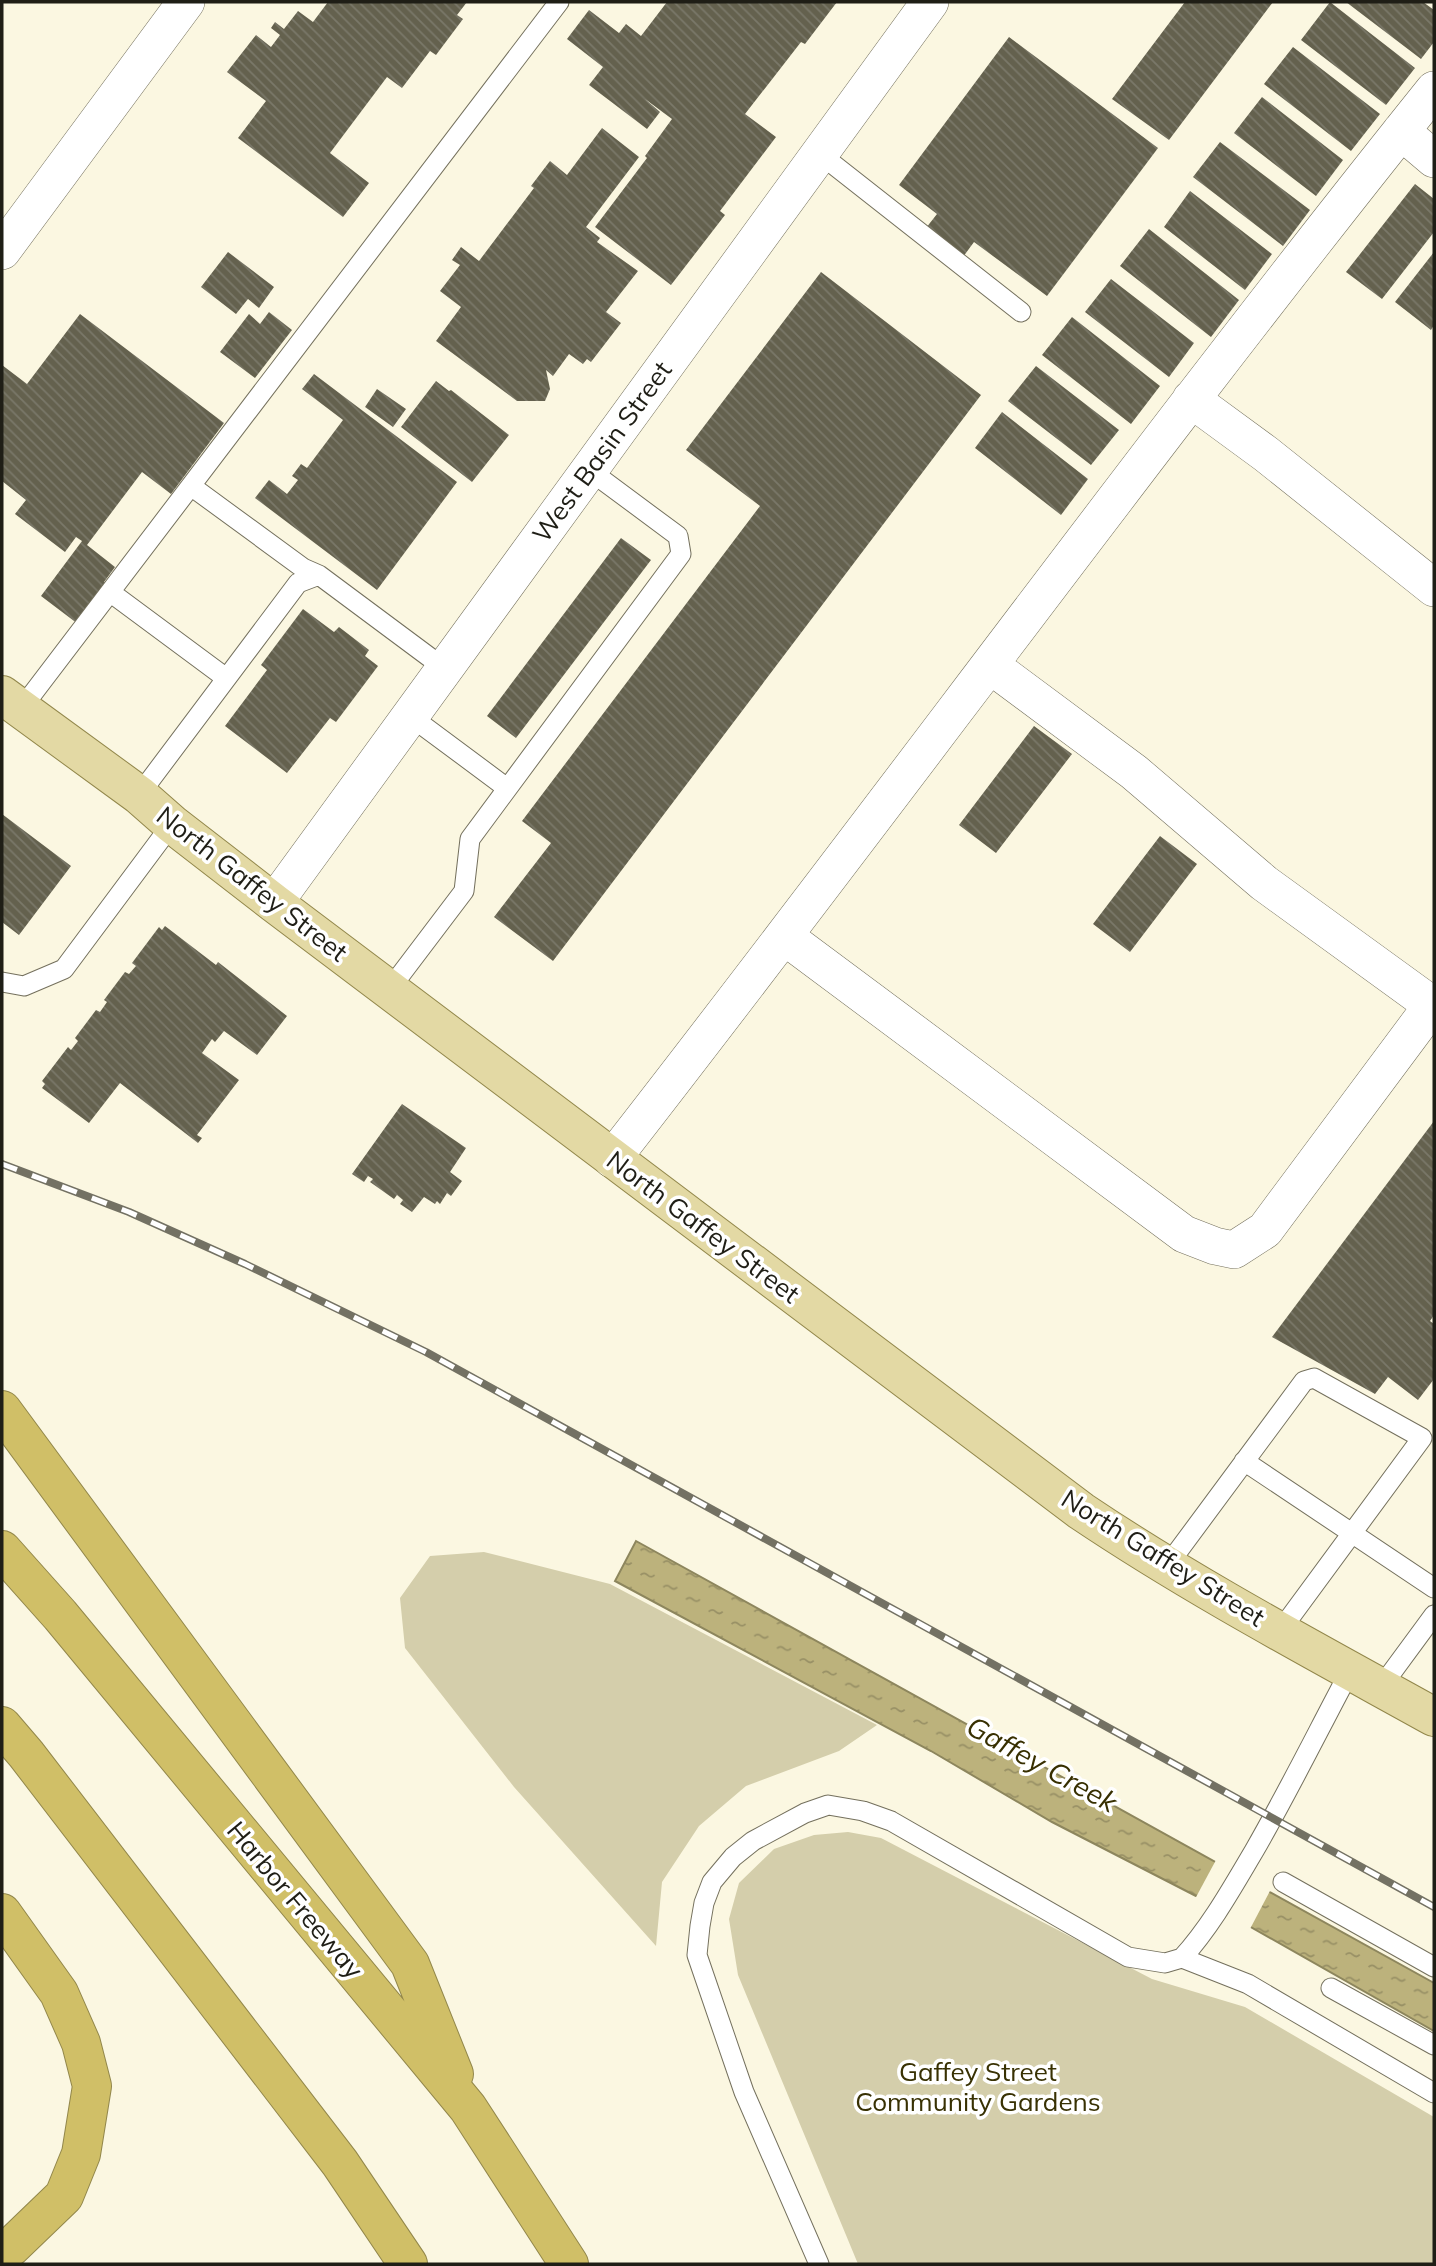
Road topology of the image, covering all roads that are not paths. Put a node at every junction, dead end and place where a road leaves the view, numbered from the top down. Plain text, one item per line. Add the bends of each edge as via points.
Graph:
1 (186, 2) edge
2 (559, 2) edge
3 (930, 2) edge
4 (1434, 90) edge
5 (1401, 131) junction
6 (820, 154) junction
7 (1434, 159) edge
8 (2, 251) edge
9 (1021, 312) dead end
10 (1191, 399) junction
11 (589, 470) junction
12 (191, 486) junction
13 (319, 575) junction
14 (1434, 588) edge
15 (110, 592) junction
16 (990, 665) junction
17 (444, 668) junction
18 (226, 678) junction
19 (11, 702) edge
20 (410, 716) junction
21 (507, 788) junction
22 (139, 795) junction
23 (172, 824) junction
24 (274, 903) junction
25 (784, 936) junction
26 (2, 982) edge
27 (389, 989) junction
28 (1433, 1004) edge
29 (612, 1158) junction
30 (2, 1410) edge
31 (1428, 1442) edge
32 (1244, 1461) junction
33 (1351, 1534) junction
34 (2, 1550) edge
35 (1167, 1566) junction
36 (1434, 1588) edge
37 (1434, 1615) edge
38 (1280, 1631) junction
39 (1366, 1679) junction
40 (1434, 1717) edge
41 (2, 1726) edge
42 (1283, 1882) dead end
43 (2, 1913) edge
44 (1182, 1958) junction
45 (1434, 1967) edge
46 (1331, 1988) dead end
47 (1434, 2045) edge
48 (1434, 2093) edge
49 (468, 2108) junction
50 (2, 2253) edge
51 (408, 2264) edge
52 (569, 2264) edge
53 (819, 2264) edge

1 - 8 street
2 - 12 lane
3 - 6 street, West Basin Street
4 - 5 street
5 - 7 street
5 - 10 street
6 - 9 lane
6 - 11 street, West Basin Street
10 - 14 street
10 - 16 street
11 - 17 street, West Basin Street
11 - 21 lane via 678,536 681,554
12 - 13 lane
12 - 15 lane
13 - 17 lane
13 - 18 lane via 298,583
15 - 18 lane
15 - 19 lane
16 - 25 street
16 - 28 street via 1134,772 1264,883
17 - 20 street, West Basin Street
18 - 22 lane
19 - 22 main road, North Gaffey Street
20 - 21 lane
20 - 24 street, West Basin Street
21 - 27 lane via 470,839 464,891
22 - 23 main road, North Gaffey Street
23 - 24 main road, North Gaffey Street
23 - 26 lane via 64,969 24,986
24 - 27 main road, North Gaffey Street
25 - 28 street via 1184,1234 1234,1250 1265,1230
25 - 29 street
27 - 29 main road, North Gaffey Street
29 - 35 main road, North Gaffey Street via 1008,1457
30 - 49 highway via 410,1964
31 - 32 lane via 1314,1378 1304,1381
31 - 33 lane
32 - 33 lane
32 - 35 lane
33 - 36 lane
33 - 38 lane
34 - 49 highway, Harbor Freeway
35 - 38 main road, North Gaffey Street
37 - 39 lane
38 - 39 main road, North Gaffey Street
39 - 40 main road, North Gaffey Street
39 - 44 lane via 1272,1819 1202,1935
41 - 51 highway via 340,2163
42 - 45 lane
43 - 50 highway via 59,1993 81,2043 92,2087 81,2154 64,2196
44 - 48 lane via 1248,1984
44 - 53 lane via 1165,1963 1128,1957 891,1821 863,1811 828,1805 805,1813 733,1857 712,1882 704,1903 697,1955 744,2092
46 - 47 lane
49 - 52 highway, Harbor Freeway

